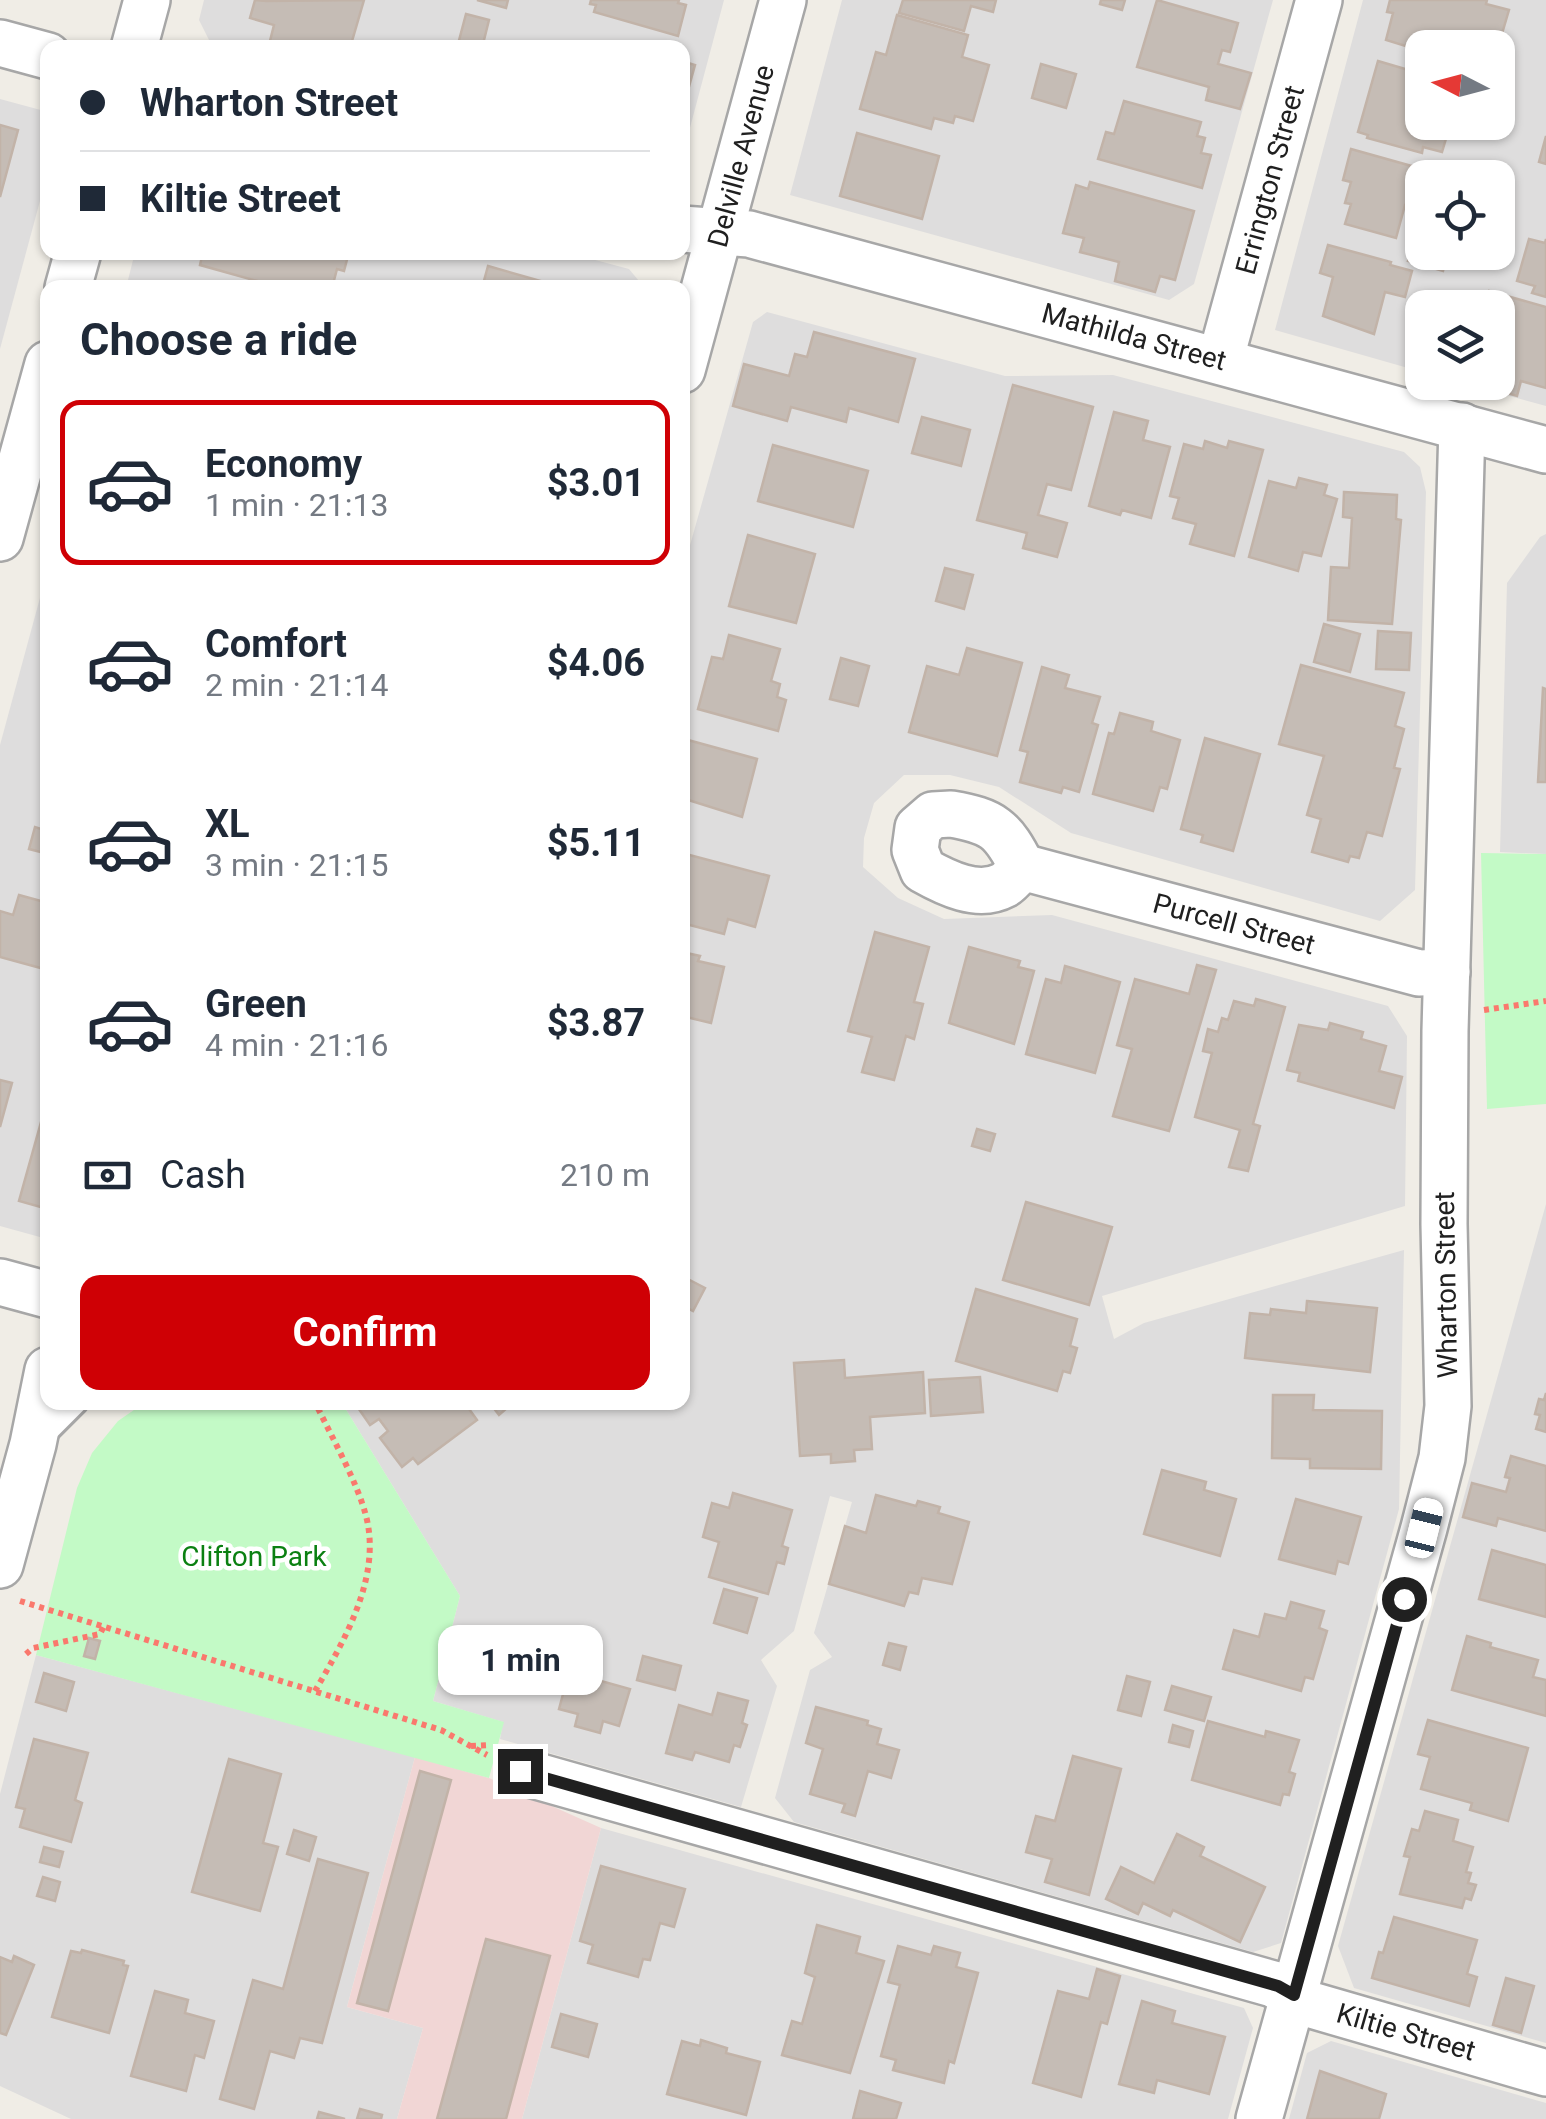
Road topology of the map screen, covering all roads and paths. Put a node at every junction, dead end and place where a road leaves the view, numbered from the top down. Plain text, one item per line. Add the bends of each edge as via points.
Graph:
1 (147, 0) edge
2 (783, 0) edge
3 (1319, 0) edge
4 (136, 40) edge
5 (0, 43) edge
6 (40, 54) edge
7 (701, 231) edge
8 (690, 311) edge
9 (1220, 360) junction
10 (40, 393) edge
11 (1462, 426) junction
12 (1546, 450) edge
13 (0, 538) edge
14 (1022, 867) dead end
15 (1447, 972) junction
16 (1546, 1002) edge
17 (1484, 1010) dead end
18 (0, 1282) edge
19 (40, 1293) edge
20 (40, 1409) edge
21 (68, 1410) edge
22 (319, 1410) edge
23 (33, 1444) junction
24 (9, 1582) edge
25 (104, 1626) junction
26 (26, 1654) dead end
27 (314, 1691) junction
28 (471, 1746) dead end
29 (520, 1771) dead end
30 (1294, 1995) junction
31 (1546, 2073) edge
32 (1258, 2119) edge

1 - 4 street
2 - 7 street, Delville Avenue
3 - 9 street, Errington Street
5 - 6 street
7 - 8 street, Delville Avenue
7 - 9 street, Mathilda Street via 749,234
9 - 11 street, Mathilda Street
10 - 13 street
11 - 12 street, Mathilda Street
11 - 15 street, Wharton Street
14 - 15 street, Purcell Street via 1419,974
15 - 30 street, Wharton Street via 1448,1406 1442,1458
16 - 17 path
18 - 19 street
20 - 23 street
21 - 23 lane
22 - 27 path via 366,1516 370,1552 345,1640
23 - 24 street
24 - 25 path
25 - 26 path via 100,1634
25 - 27 path
27 - 28 path via 441,1730
29 - 30 street, Kiltie Street
30 - 31 street, Kiltie Street
30 - 32 street, Wharton Street

